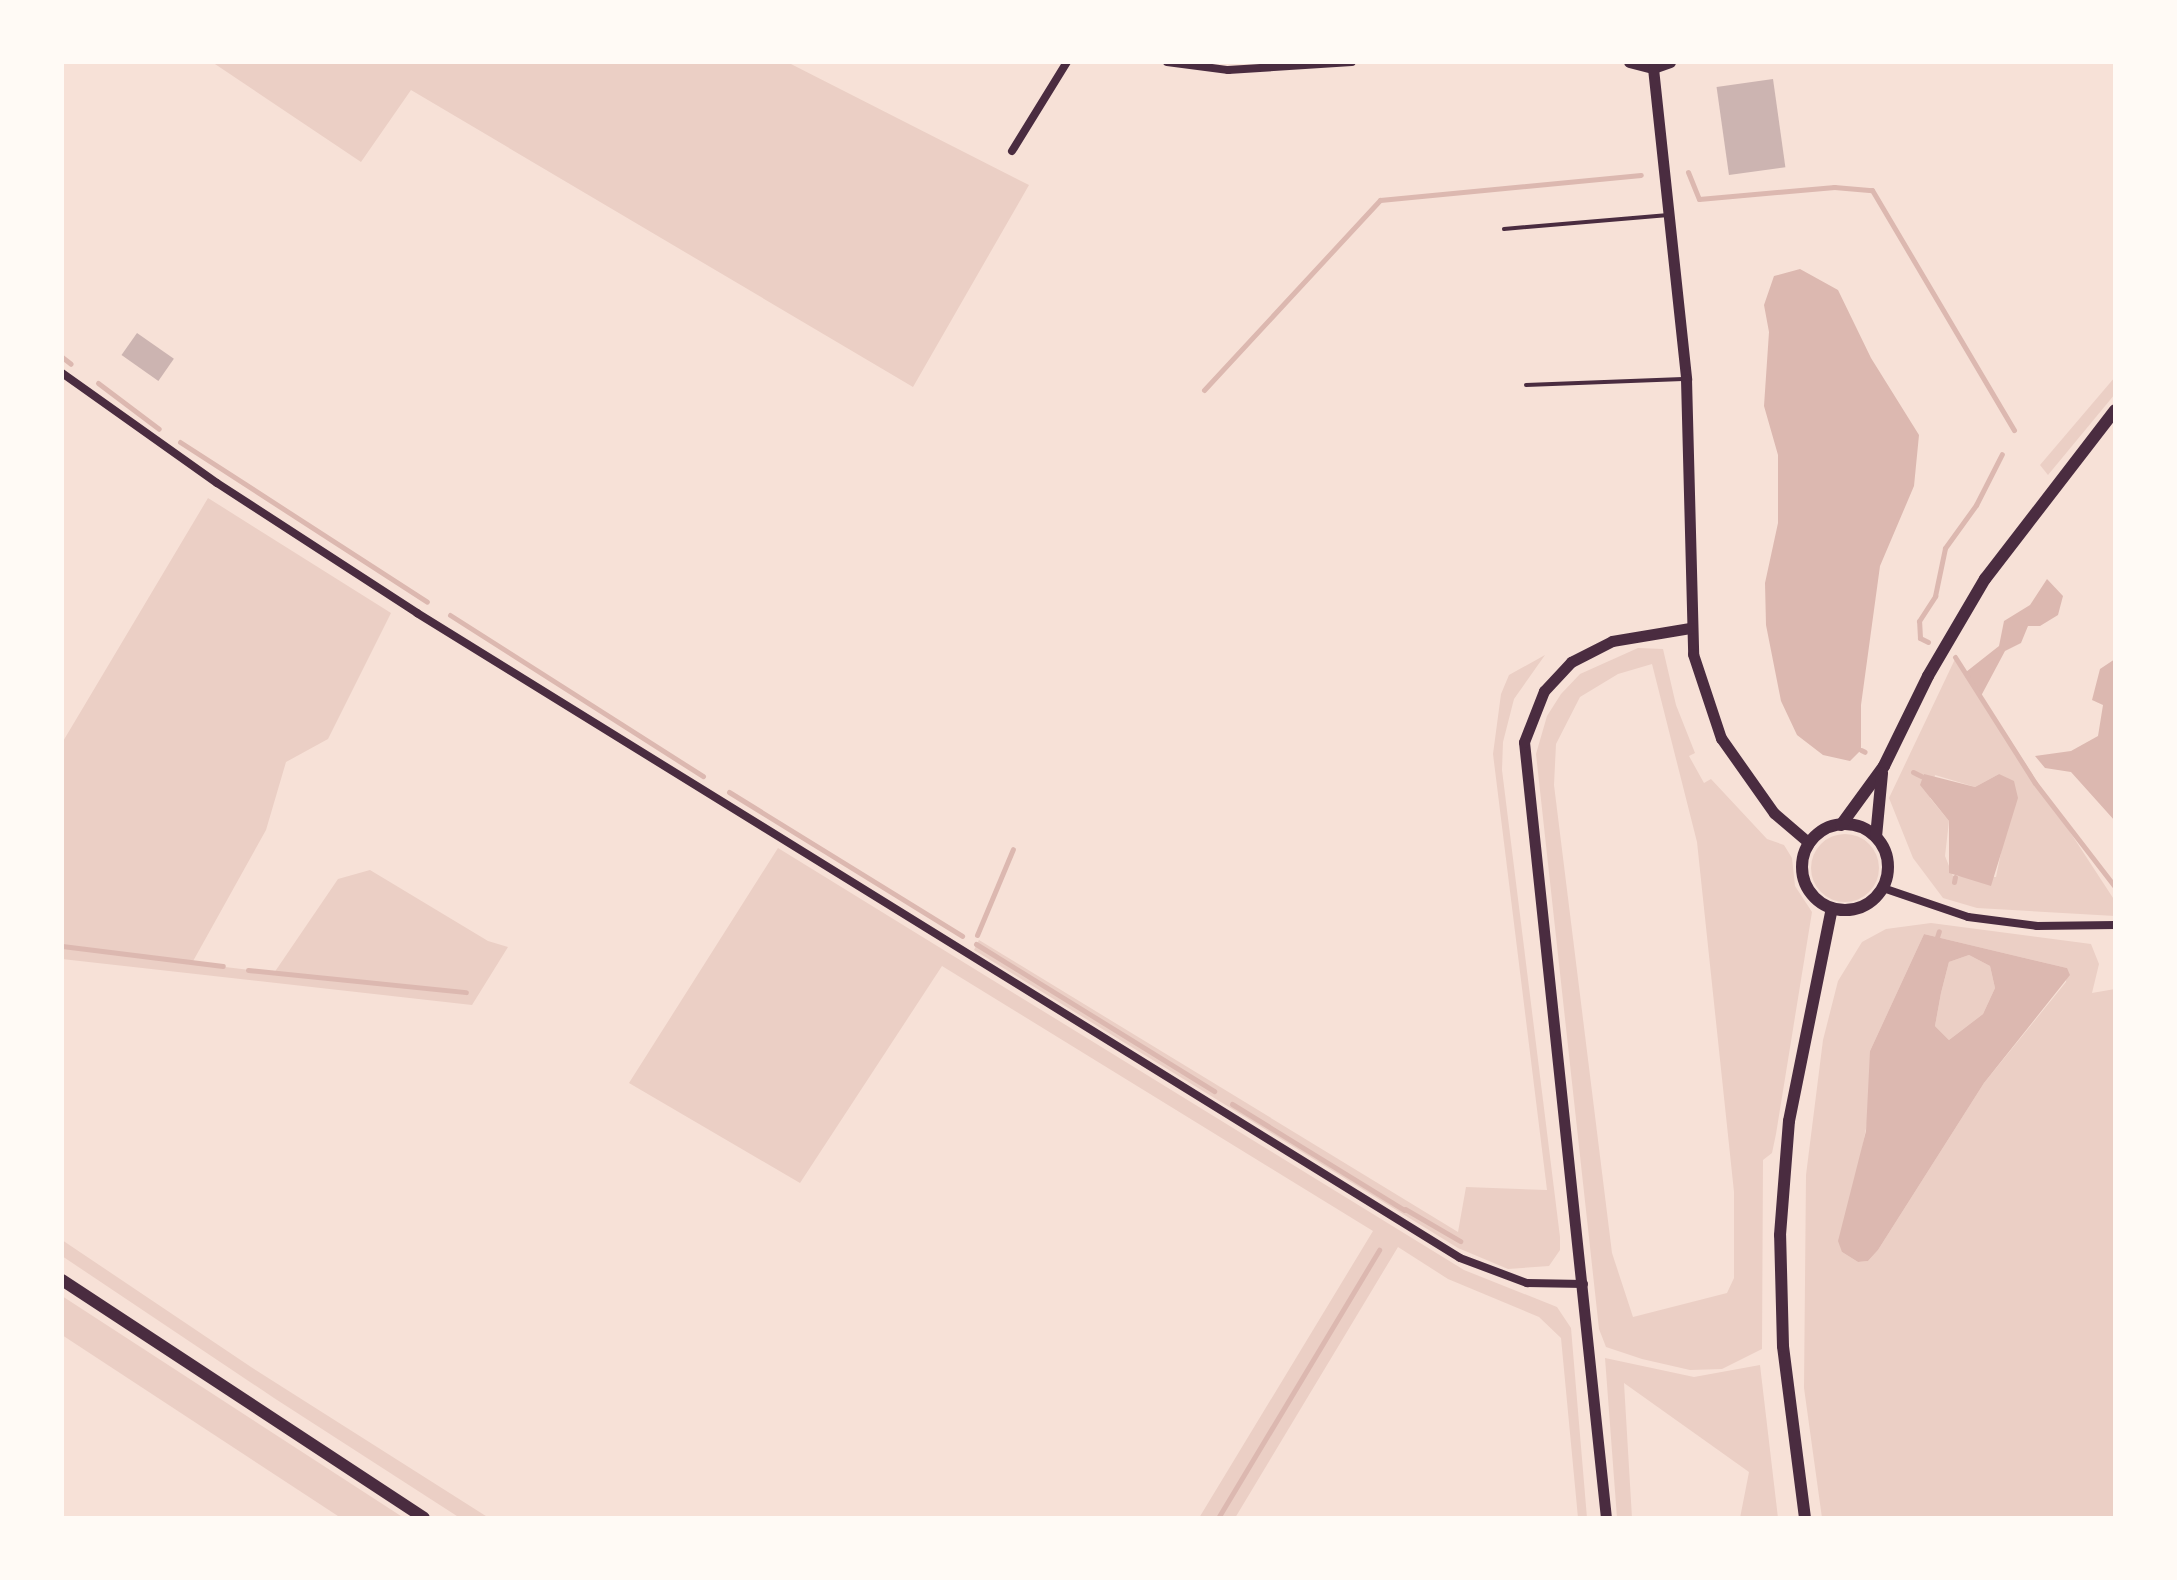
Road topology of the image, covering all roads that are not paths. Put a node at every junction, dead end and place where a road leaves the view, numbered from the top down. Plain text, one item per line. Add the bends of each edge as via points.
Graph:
1 (1067, 62) edge
2 (1167, 62) edge
3 (1352, 62) edge
4 (1629, 62) edge
5 (1670, 62) edge
6 (1295, 64) edge
7 (1653, 68) junction
8 (1012, 151) dead end
9 (1671, 215) junction
10 (1504, 229) dead end
11 (62, 373) edge
12 (1686, 379) junction
13 (1526, 385) dead end
14 (2115, 410) edge
15 (1690, 628) junction
16 (1884, 766) junction
17 (1841, 825) junction
18 (1876, 837) junction
19 (1809, 843) junction
20 (1883, 888) junction
21 (1832, 908) junction
22 (2115, 925) edge
23 (62, 1280) edge
24 (1585, 1284) junction
25 (424, 1518) edge
26 (1606, 1518) edge
27 (1805, 1518) edge

1 - 8 street
2 - 6 street via 1228,70
3 - 6 street
4 - 7 street
5 - 7 street
7 - 9 street
9 - 10 lane
9 - 12 street
11 - 24 street via 206,476 430,621 1448,1251 1508,1278
12 - 13 lane
12 - 15 street via 1693,505
14 - 16 main road via 1985,579 1928,676
15 - 19 street via 1700,684 1721,738 1774,813
15 - 24 street via 1612,641 1571,662 1544,691 1524,742
16 - 17 main road
16 - 18 main road
17 - 18 main road
17 - 19 main road
18 - 20 main road via 1888,861
19 - 21 main road via 1804,881 1820,902
20 - 21 main road via 1861,907
20 - 22 street via 1968,917 2037,926
21 - 27 main road via 1789,1121 1780,1235 1783,1346
23 - 25 main road
24 - 26 street

